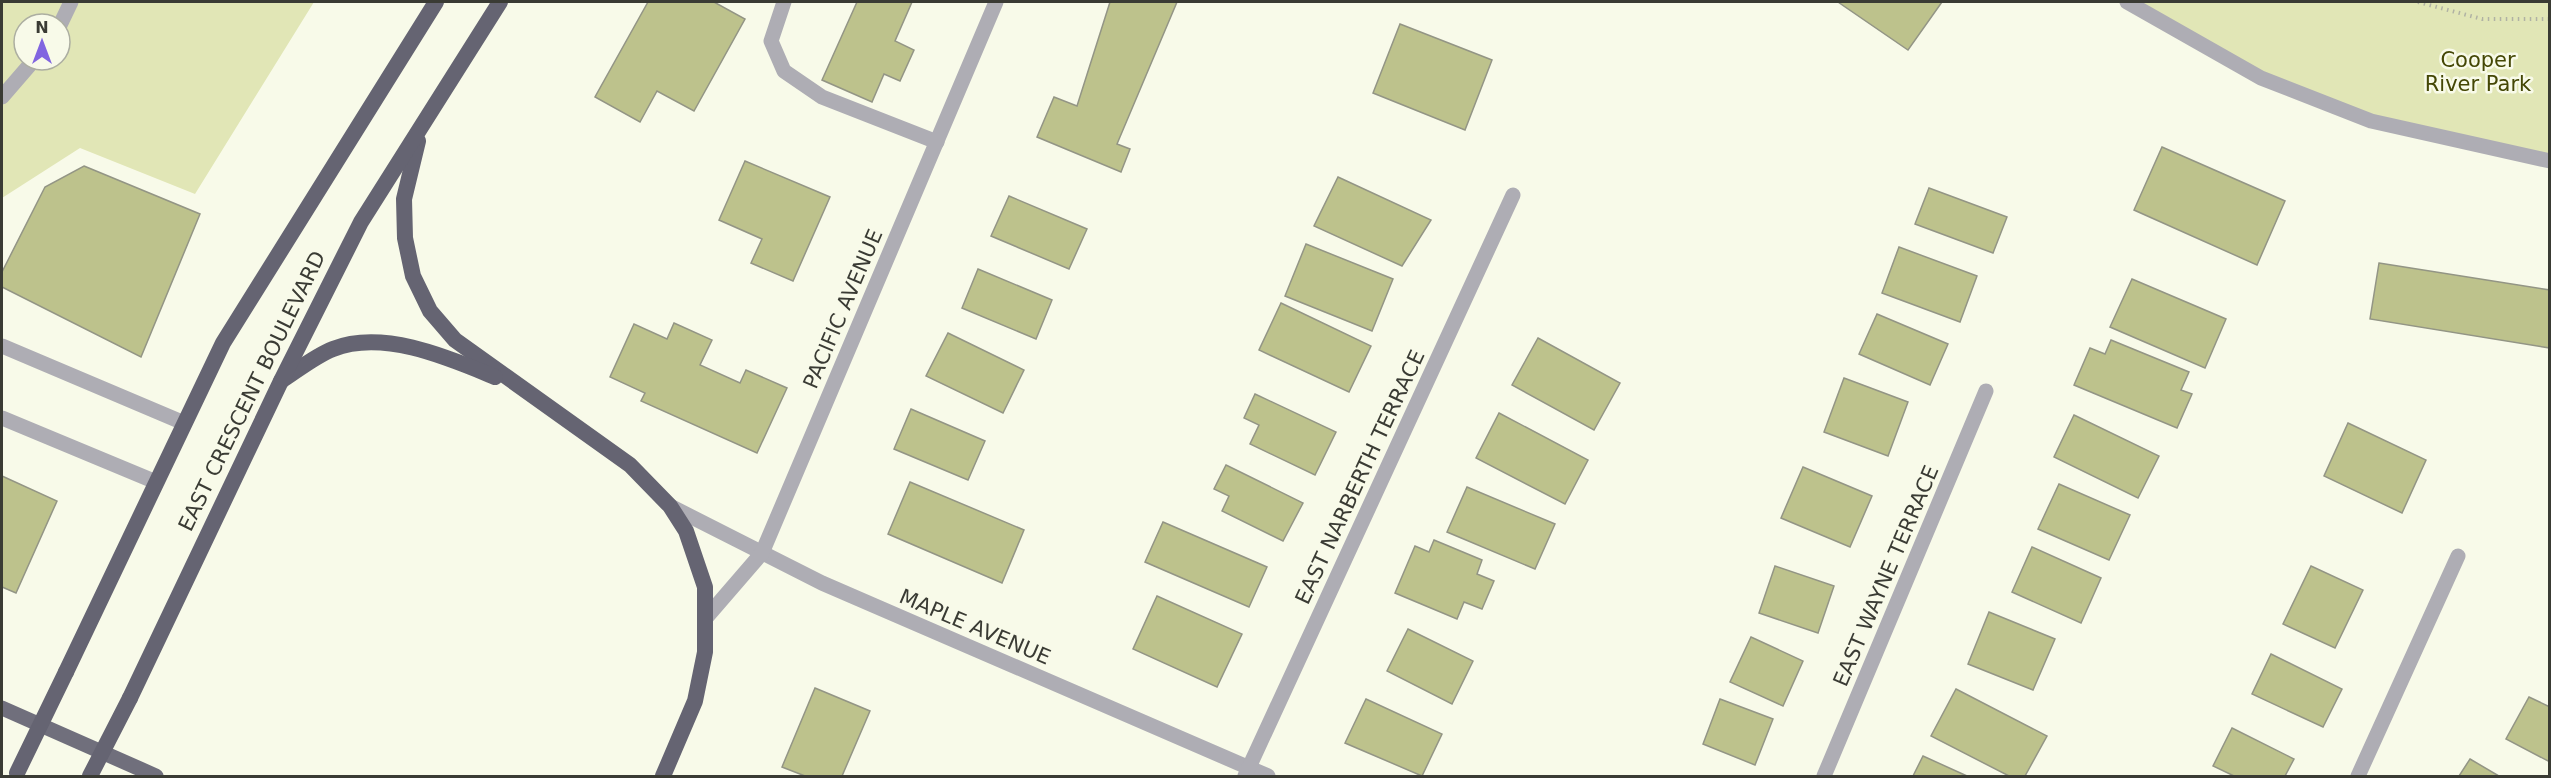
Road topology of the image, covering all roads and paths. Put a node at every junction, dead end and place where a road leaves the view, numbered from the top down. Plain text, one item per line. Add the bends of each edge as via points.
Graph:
1 (436, 2) edge
2 (500, 2) edge
3 (784, 2) edge
4 (996, 2) edge
5 (2127, 2) edge
6 (2418, 2) edge
7 (2550, 20) edge
8 (24, 72) edge
9 (2, 97) edge
10 (422, 125) junction
11 (937, 142) junction
12 (2550, 161) edge
13 (1513, 195) dead end
14 (2, 346) edge
15 (281, 381) junction
16 (518, 385) junction
17 (1986, 391) dead end
18 (2, 418) edge
19 (184, 423) junction
20 (156, 482) junction
21 (670, 506) junction
22 (762, 553) junction
23 (2458, 556) dead end
24 (705, 619) junction
25 (2, 708) edge
26 (1247, 772) edge
27 (16, 775) edge
28 (90, 777) edge
29 (156, 777) edge
30 (663, 777) edge
31 (1268, 777) edge
32 (1824, 777) edge
33 (2358, 777) edge

1 - 19 highway, EAST CRESCENT BOULEVARD via 223,342
2 - 10 highway, EAST CRESCENT BOULEVARD
3 - 11 street via 771,41 784,71 822,97
4 - 11 street, PACIFIC AVENUE
5 - 12 street via 2261,78 2371,121
6 - 7 path via 2482,19
8 - 9 street
10 - 15 highway, EAST CRESCENT BOULEVARD via 361,222
10 - 16 highway via 404,199 405,238 413,276 430,311 455,340
11 - 22 street, PACIFIC AVENUE
13 - 26 street, EAST NARBERTH TERRACE
14 - 19 street
15 - 16 highway via 333,349 358,342 434,352
15 - 28 highway, EAST CRESCENT BOULEVARD, bridge
16 - 21 highway via 630,465
17 - 32 street, EAST WAYNE TERRACE
18 - 20 street
19 - 20 highway, EAST CRESCENT BOULEVARD
20 - 27 highway, EAST CRESCENT BOULEVARD, bridge
21 - 22 street, MAPLE AVENUE
21 - 24 highway via 686,531 705,587
22 - 24 street, PACIFIC AVENUE
22 - 26 street, MAPLE AVENUE via 822,584
23 - 33 street
24 - 30 highway via 704,668 695,701
25 - 29 main road
26 - 31 street, MAPLE AVENUE

